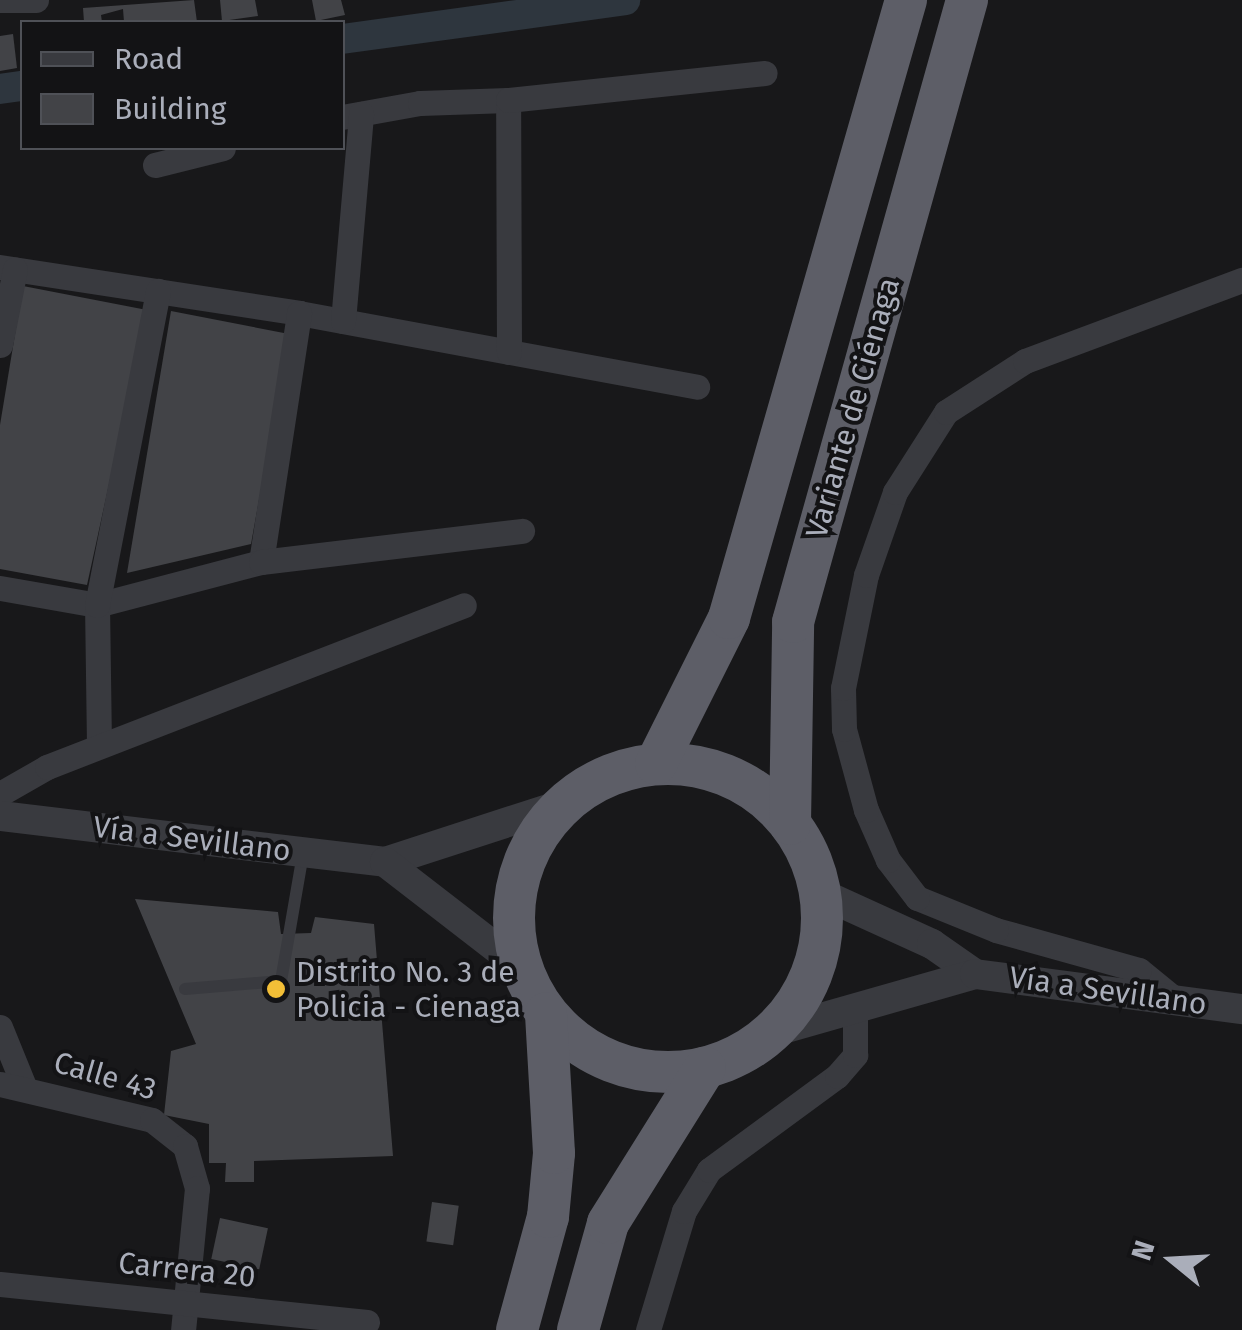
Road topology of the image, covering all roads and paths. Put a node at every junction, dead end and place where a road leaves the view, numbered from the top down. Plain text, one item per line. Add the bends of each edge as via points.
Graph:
1 (36, 0) edge
2 (906, 0) edge
3 (967, 0) edge
4 (0, 2) edge
5 (766, 74) dead end
6 (508, 100) junction
7 (352, 115) edge
8 (215, 150) edge
9 (155, 165) dead end
10 (7, 268) edge
11 (1242, 280) edge
12 (158, 291) junction
13 (299, 313) junction
14 (342, 321) junction
15 (0, 345) edge
16 (509, 352) junction
17 (697, 387) dead end
18 (522, 531) dead end
19 (262, 562) junction
20 (0, 588) edge
21 (97, 605) junction
22 (464, 605) dead end
23 (99, 746) junction
24 (656, 764) junction
25 (0, 794) edge
26 (564, 804) junction
27 (0, 816) edge
28 (790, 824) junction
29 (303, 852) junction
30 (384, 862) junction
31 (820, 893) junction
32 (522, 968) junction
33 (975, 974) junction
34 (184, 988) dead end
35 (1177, 1001) junction
36 (855, 1010) junction
37 (1242, 1010) edge
38 (546, 1013) junction
39 (0, 1027) edge
40 (772, 1032) junction
41 (705, 1068) junction
42 (12, 1085) edge
43 (0, 1284) edge
44 (184, 1302) junction
45 (367, 1322) dead end
46 (182, 1330) edge
47 (517, 1330) edge
48 (578, 1330) edge
49 (648, 1330) edge

1 - 4 street
2 - 24 highway, Variante de Ciénaga via 729,618
3 - 28 highway, Variante de Ciénaga via 794,622
5 - 6 street
6 - 7 street
6 - 16 street
7 - 14 street
8 - 9 street
10 - 12 street
10 - 15 street
11 - 35 street via 1025,361 946,412 894,492 866,575 844,688 844,729 866,810 888,860 917,898 996,930 1139,970
12 - 13 street
12 - 21 street
13 - 14 street
13 - 19 street
14 - 16 street
16 - 17 street
18 - 19 street
19 - 21 street
20 - 21 street
21 - 23 street
22 - 23 street
23 - 25 street
24 - 26 highway via 607,776
24 - 28 highway via 730,776
26 - 30 street, Vía a Sevillano
26 - 32 highway via 522,868 514,918
27 - 29 street, Vía a Sevillano
28 - 31 highway
29 - 30 street, Vía a Sevillano
29 - 34 lane via 281,981
30 - 32 street
31 - 33 street, Vía a Sevillano via 932,944
31 - 40 highway via 813,969
32 - 38 highway
33 - 35 street, Vía a Sevillano
33 - 36 street, Vía a Sevillano
35 - 37 street, Vía a Sevillano
36 - 40 street, Vía a Sevillano
36 - 49 street via 855,1055 837,1076 710,1170 684,1211
38 - 41 highway via 583,1048 617,1064 654,1072
38 - 47 highway via 554,1153 548,1217
39 - 42 street
40 - 41 highway
41 - 48 highway via 608,1224
42 - 44 street, Calle 43 via 152,1120 186,1146 197,1188
43 - 44 street, Carrera 20
44 - 45 street, Carrera 20
44 - 46 street

